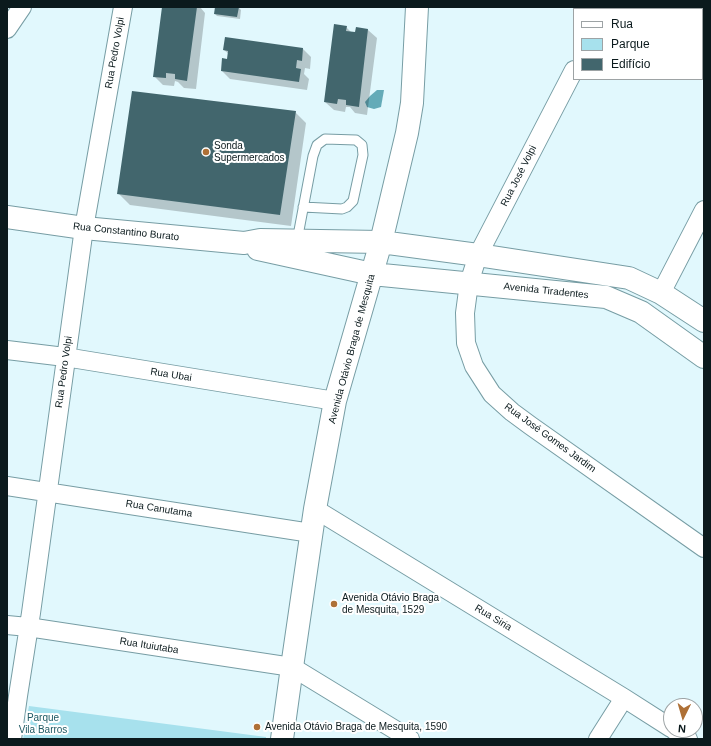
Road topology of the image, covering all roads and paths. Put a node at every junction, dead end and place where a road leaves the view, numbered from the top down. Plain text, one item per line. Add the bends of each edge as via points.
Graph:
1 (22, 7) edge
2 (123, 7) edge
3 (417, 7) edge
4 (7, 29) edge
5 (573, 72) edge
6 (303, 207) junction
7 (704, 210) edge
8 (7, 217) edge
9 (84, 228) junction
10 (298, 241) junction
11 (381, 242) junction
12 (244, 243) junction
13 (478, 255) junction
14 (372, 274) junction
15 (469, 284) junction
16 (661, 292) junction
17 (704, 321) edge
18 (7, 350) edge
19 (704, 357) edge
20 (66, 358) junction
21 (335, 401) junction
22 (7, 486) edge
23 (47, 492) junction
24 (315, 509) junction
25 (311, 533) junction
26 (704, 548) edge
27 (7, 625) edge
28 (28, 627) junction
29 (292, 667) junction
30 (624, 698) junction
31 (663, 723) edge
32 (12, 739) edge
33 (282, 739) edge
34 (410, 739) edge
35 (598, 739) edge

1 - 4 street
2 - 9 street, Rua Pedro Volpi
3 - 11 main road, Avenida Otávio Braga de Mesquita via 412,102 406,140
5 - 13 street, Rua José Volpi
6 - 6 lane via 317,145 325,139 356,140 362,145 353,201 342,209
6 - 10 lane
7 - 16 street
8 - 9 main road, Rua Constantino Burato
9 - 12 main road, Rua Constantino Burato
9 - 20 street, Rua Pedro Volpi
10 - 11 main road, Rua Constantino Burato
10 - 12 main road, Rua Constantino Burato via 260,240
11 - 13 main road
11 - 14 main road, Avenida Otávio Braga de Mesquita
12 - 14 main road, Rua Constantino Burato via 261,251
13 - 15 street, Rua José Volpi
13 - 16 main road via 629,278
14 - 15 main road, Avenida Tiradentes
14 - 21 main road, Avenida Otávio Braga de Mesquita
15 - 19 main road, Avenida Tiradentes via 606,297 641,312
15 - 26 street, Rua José Gomes Jardim via 465,313 466,343 474,366 492,394 531,426
16 - 17 main road
18 - 20 street, Rua Ubai
20 - 21 street, Rua Ubai
20 - 23 street, Rua Pedro Volpi
21 - 24 main road, Avenida Otávio Braga de Mesquita
22 - 23 street, Rua Canutama
23 - 25 street, Rua Canutama
23 - 28 street, Rua Pedro Volpi
24 - 25 main road, Avenida Otávio Braga de Mesquita
24 - 30 street, Rua Siria
25 - 29 main road, Avenida Otávio Braga de Mesquita
27 - 28 street, Rua Ituiutaba
28 - 29 street, Rua Ituiutaba
28 - 32 street, Rua Pedro Volpi
29 - 33 main road, Avenida Otávio Braga de Mesquita
29 - 34 street
30 - 31 street, Rua Siria
30 - 35 street

